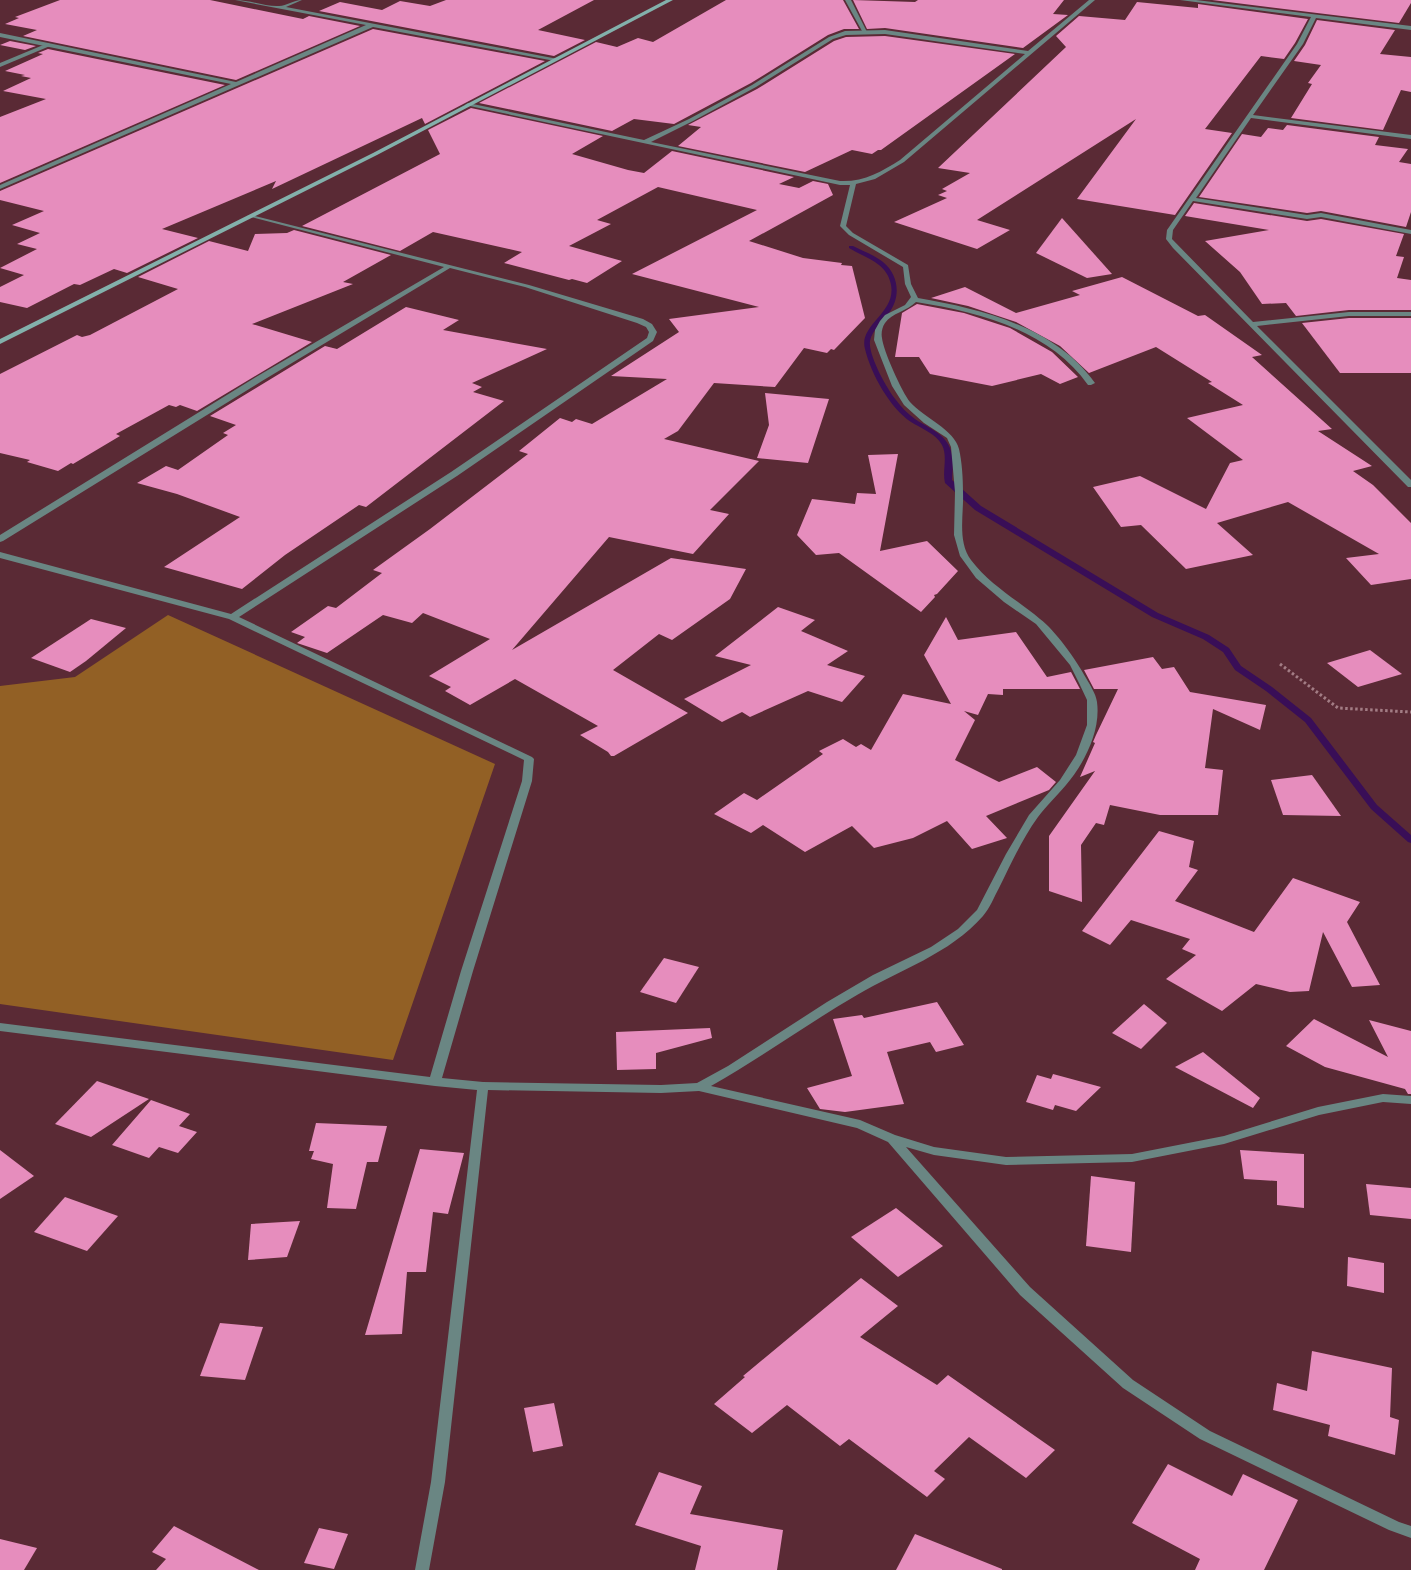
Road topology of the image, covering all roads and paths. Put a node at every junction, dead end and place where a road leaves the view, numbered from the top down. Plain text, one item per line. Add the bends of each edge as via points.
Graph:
1 (238, 0) edge
2 (299, 0) edge
3 (670, 0) edge
4 (848, 0) edge
5 (1092, 0) edge
6 (1183, 0) edge
7 (281, 8) junction
8 (1314, 16) junction
9 (372, 26) junction
10 (1411, 28) edge
11 (865, 31) junction
12 (0, 36) edge
13 (48, 45) junction
14 (1030, 53) junction
15 (555, 60) junction
16 (0, 65) edge
17 (238, 84) junction
18 (468, 104) junction
19 (1249, 116) junction
20 (1411, 137) edge
21 (645, 142) junction
22 (853, 184) junction
23 (0, 188) edge
24 (1191, 199) junction
25 (253, 216) junction
26 (1411, 232) edge
27 (448, 267) junction
28 (915, 300) junction
29 (1411, 314) edge
30 (1251, 324) junction
31 (0, 342) edge
32 (1091, 383) dead end
33 (1411, 485) edge
34 (0, 539) edge
35 (0, 555) edge
36 (232, 616) junction
37 (1280, 664) dead end
38 (1411, 712) edge
39 (0, 1027) edge
40 (435, 1082) junction
41 (483, 1086) junction
42 (699, 1087) junction
43 (1411, 1100) edge
44 (892, 1139) junction
45 (1411, 1532) edge
46 (422, 1570) edge

1 - 7 street
2 - 7 street
3 - 15 street
4 - 11 street
5 - 14 street
6 - 8 street
7 - 9 street
8 - 10 street
8 - 19 street via 1300,44
9 - 15 street
9 - 17 street
11 - 14 street
11 - 21 street via 831,38 754,86
12 - 13 street
13 - 16 street
13 - 17 street
14 - 22 street via 902,161 879,176
15 - 18 street
17 - 23 street
18 - 21 street
18 - 25 street
19 - 20 street
19 - 24 street
21 - 22 street
22 - 28 street via 842,226 906,266 908,284
24 - 26 street via 1306,217 1321,215
24 - 30 street via 1170,230 1170,238 1175,248
25 - 27 street
25 - 31 street
27 - 34 street
27 - 36 street via 527,286 640,321 653,332 650,339 454,474
28 - 32 street via 986,315 1024,331 1061,353 1086,374
28 - 42 street via 884,320 878,340 896,386 907,402 950,437 956,447 958,535 964,556 979,576 1039,622 1074,664 1092,700 1092,725 1081,755 1064,782 1034,815 981,912 962,931 934,950 831,1005
29 - 30 street via 1349,314
30 - 33 street
35 - 36 street
36 - 40 street via 529,759 528,781
37 - 38 path via 1338,708
39 - 40 street
40 - 41 street
41 - 42 street
41 - 46 street via 438,1482
42 - 44 street via 860,1124
43 - 44 street via 1383,1098 1318,1111 1224,1140 1132,1158 1006,1161 934,1151
44 - 45 street via 1025,1291 1128,1384 1205,1435

